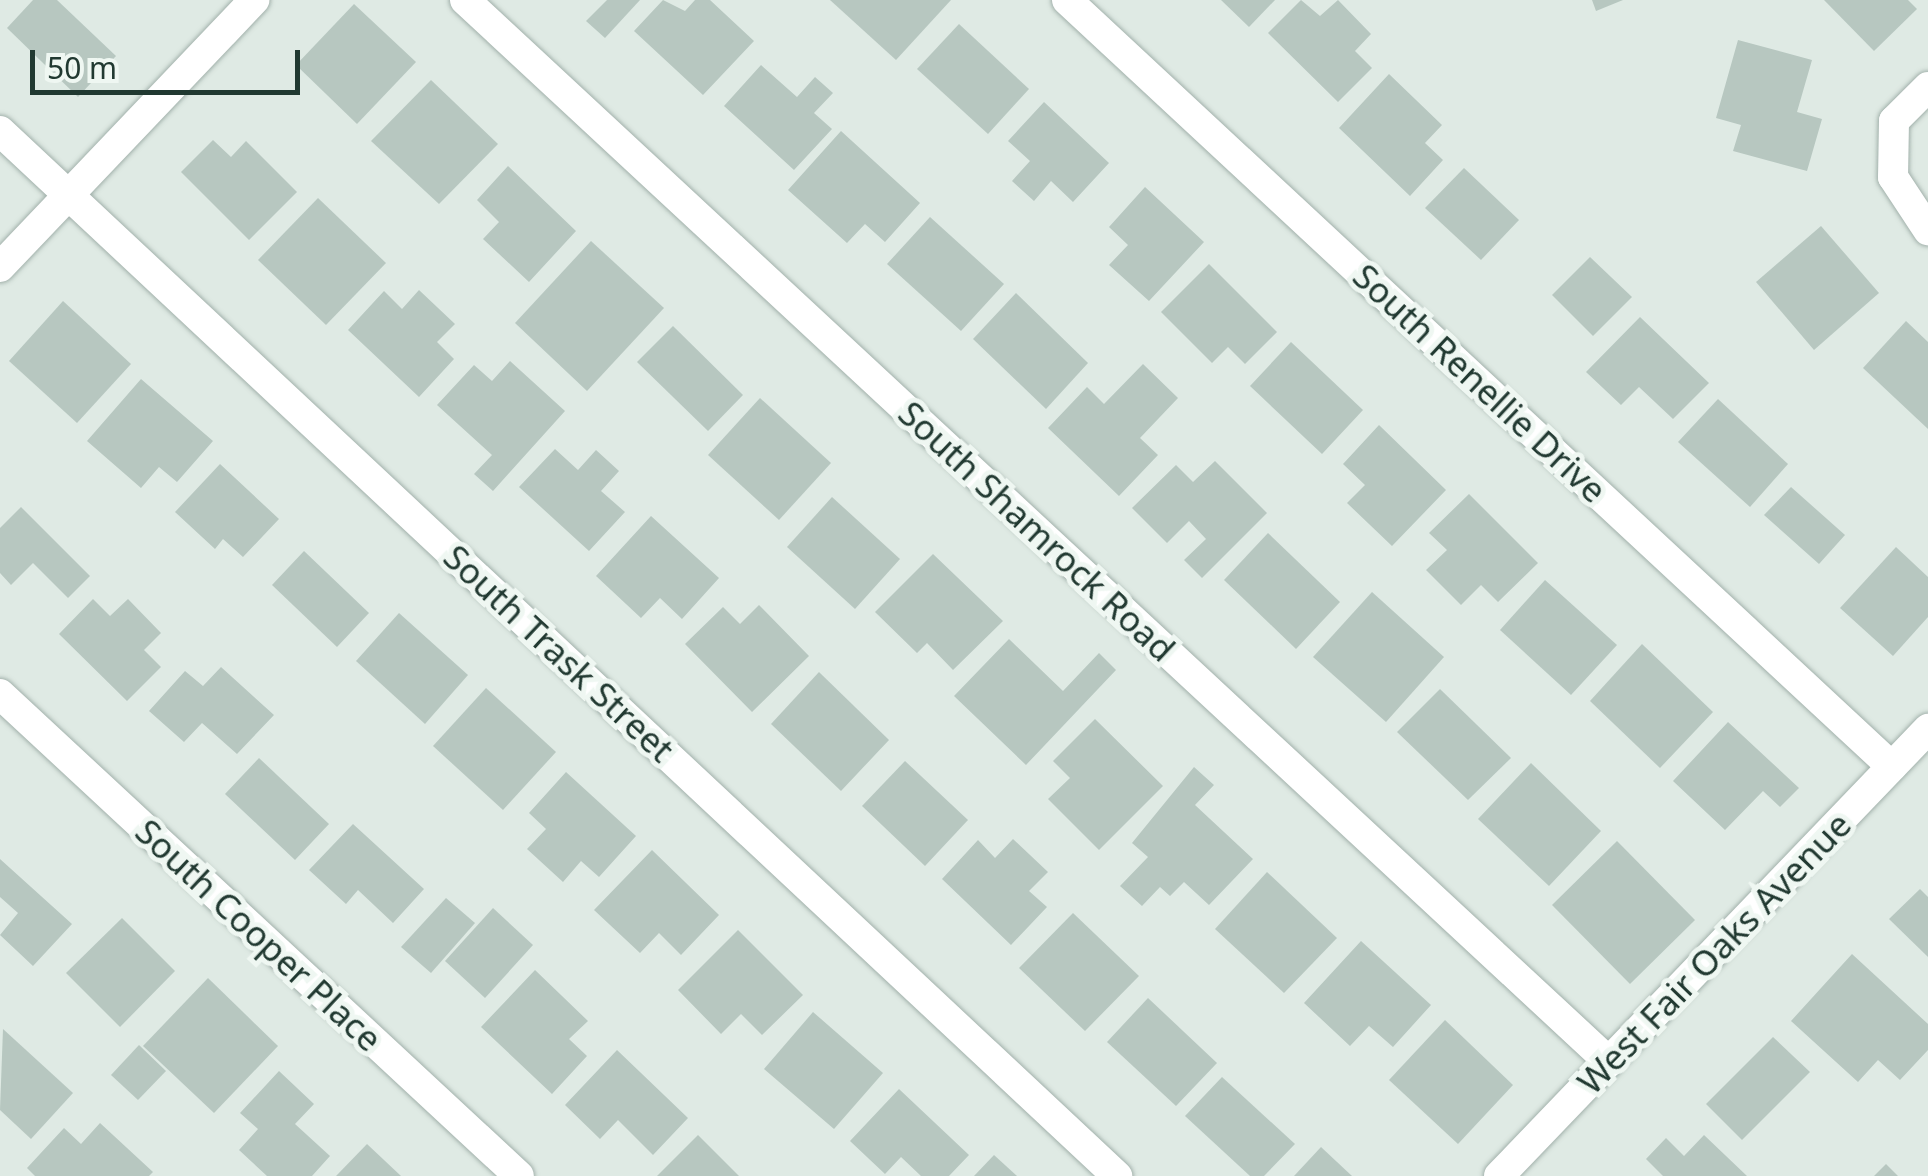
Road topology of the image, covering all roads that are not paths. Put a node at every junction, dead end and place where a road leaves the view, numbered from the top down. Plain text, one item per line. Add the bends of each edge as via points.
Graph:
1 (254, 0) edge
2 (465, 0) edge
3 (1067, 0) edge
4 (1928, 87) edge
5 (0, 131) edge
6 (68, 194) junction
7 (1928, 230) edge
8 (0, 266) edge
9 (0, 694) edge
10 (1928, 728) edge
11 (1892, 767) junction
12 (1609, 1062) junction
13 (519, 1176) edge
14 (1118, 1176) edge
15 (1500, 1176) edge

1 - 6 street
2 - 12 street, South Shamrock Road
3 - 11 street, South Renellie Drive
4 - 7 street via 1894,121 1893,177
5 - 6 street, South Trask Street
6 - 8 street
6 - 14 street, South Trask Street
9 - 13 street, South Cooper Place
10 - 11 street, West Fair Oaks Avenue
11 - 12 street, West Fair Oaks Avenue
12 - 15 street, West Fair Oaks Avenue

